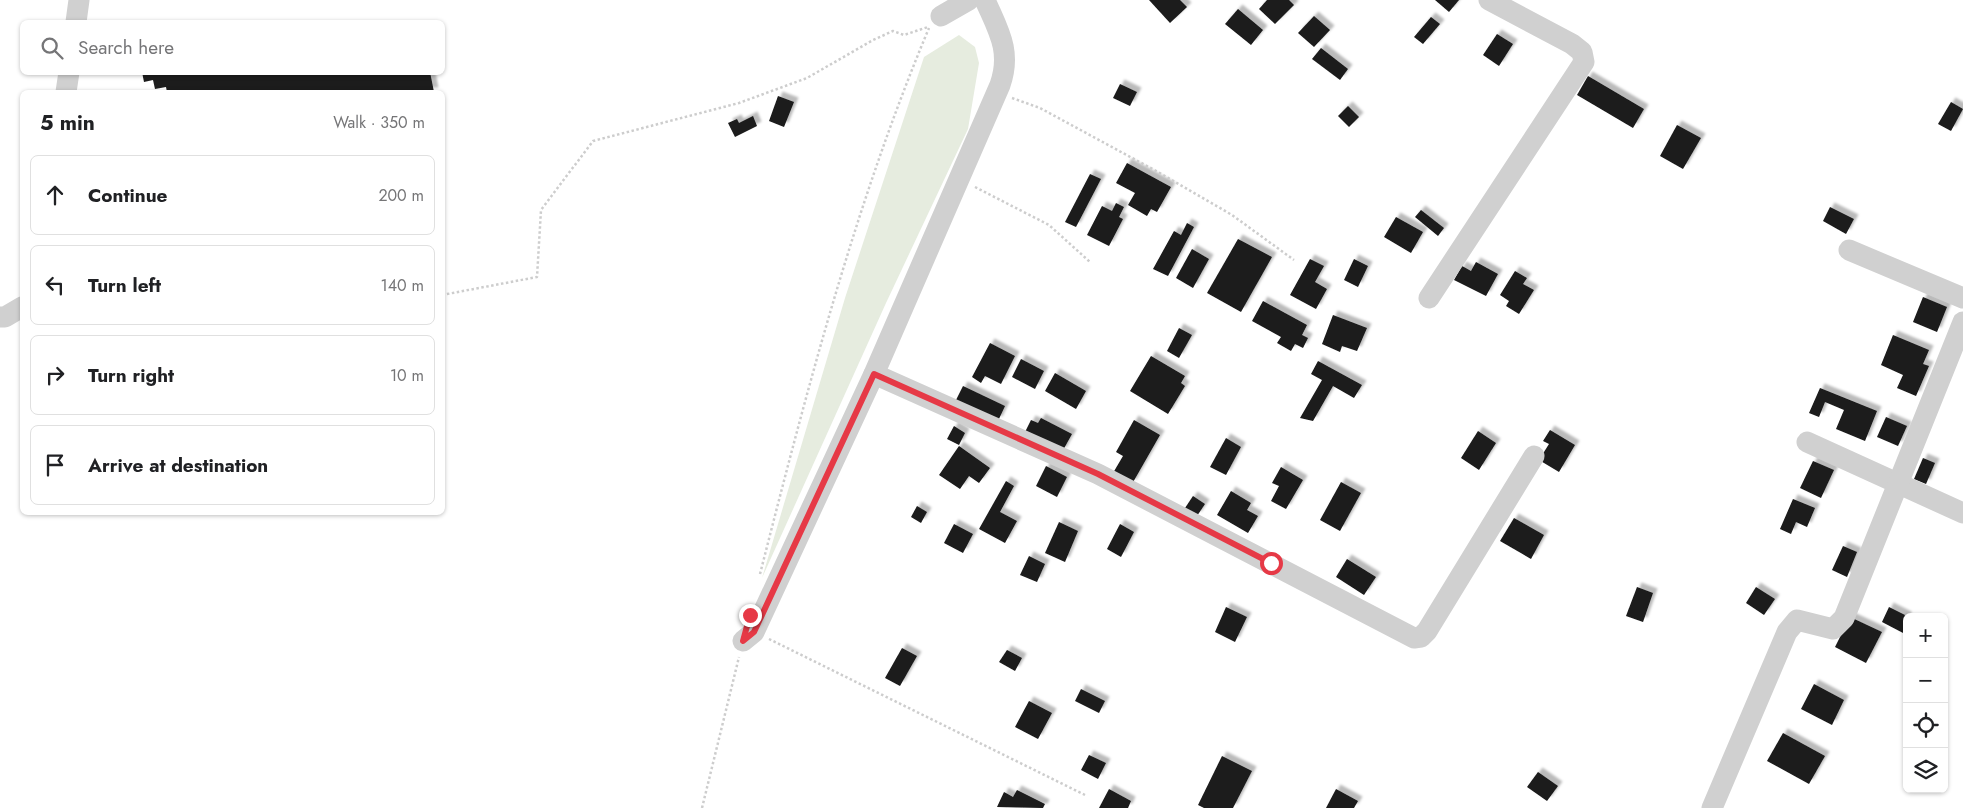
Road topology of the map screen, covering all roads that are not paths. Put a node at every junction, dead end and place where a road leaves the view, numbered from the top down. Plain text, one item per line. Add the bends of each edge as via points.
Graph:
1 (79, 0) edge
2 (969, 0) edge
3 (985, 0) edge
4 (1490, 0) edge
5 (941, 16) dead end
6 (76, 20) edge
7 (69, 75) edge
8 (66, 90) edge
9 (1850, 250) dead end
10 (1429, 298) dead end
11 (1963, 298) edge
12 (20, 308) edge
13 (0, 316) edge
14 (1963, 322) edge
15 (874, 374) junction
16 (1807, 442) dead end
17 (1534, 456) dead end
18 (1899, 484) junction
19 (1963, 513) edge
20 (749, 637) road end
21 (1712, 808) edge

1 - 6 street
2 - 5 street
3 - 15 street via 1004,43 1004,74
4 - 10 street via 1572,44 1582,52 1584,62
7 - 8 street
9 - 11 street
12 - 13 street via 5,317
14 - 18 street
15 - 17 street via 1098,474 1414,638 1427,631
15 - 20 street
16 - 18 street
18 - 19 street
18 - 21 street via 1844,618 1834,629 1796,620 1787,632

